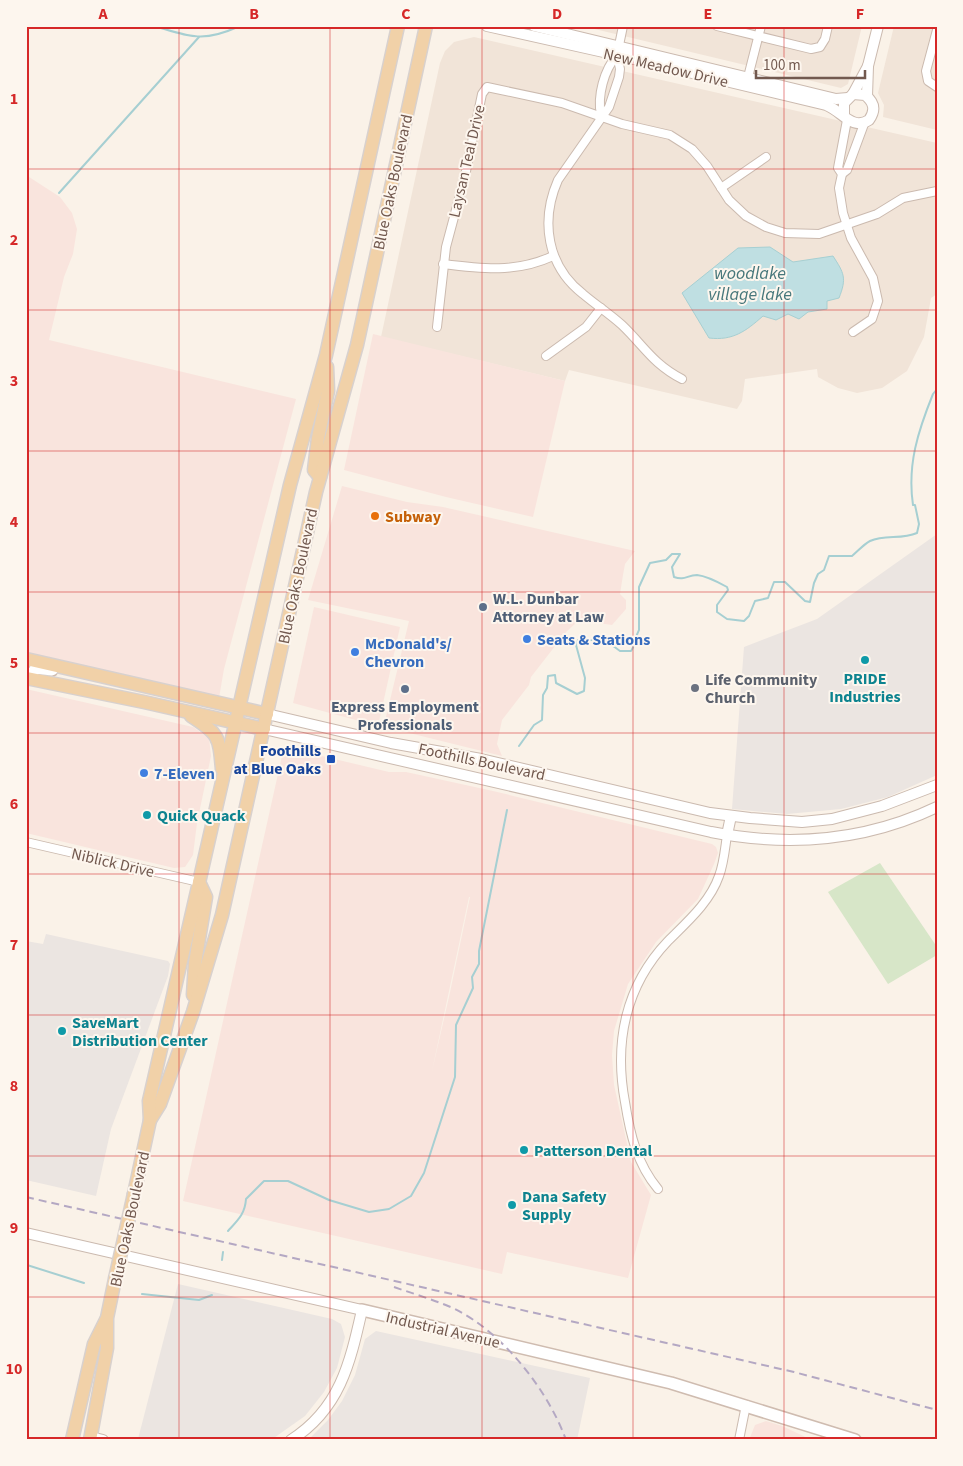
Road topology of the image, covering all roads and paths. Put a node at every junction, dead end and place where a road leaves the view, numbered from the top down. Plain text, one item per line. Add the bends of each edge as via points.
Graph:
1 (398, 26) edge
2 (426, 26) edge
3 (486, 26) edge
4 (534, 26) edge
5 (623, 26) edge
6 (717, 26) edge
7 (760, 26) edge
8 (828, 26) edge
9 (878, 26) edge
10 (937, 30) edge
11 (758, 37) junction
12 (618, 50) junction
13 (868, 66) junction
14 (747, 82) junction
15 (937, 87) edge
16 (603, 88) junction
17 (615, 91) junction
18 (850, 96) junction
19 (867, 96) junction
20 (601, 115) junction
21 (845, 117) junction
22 (864, 124) junction
23 (846, 155) junction
24 (766, 157) dead end
25 (721, 188) junction
26 (937, 191) edge
27 (847, 226) junction
28 (553, 256) junction
29 (444, 264) junction
30 (601, 308) junction
31 (437, 327) dead end
32 (853, 332) dead end
33 (326, 355) junction
34 (546, 356) dead end
35 (682, 379) dead end
36 (320, 477) junction
37 (26, 659) edge
38 (70, 669) junction
39 (27, 678) edge
40 (240, 708) junction
41 (182, 710) junction
42 (267, 714) junction
43 (237, 723) junction
44 (264, 729) junction
45 (224, 782) junction
46 (937, 785) edge
47 (937, 807) edge
48 (731, 816) junction
49 (727, 835) junction
50 (26, 842) edge
51 (199, 882) junction
52 (193, 1012) junction
53 (150, 1120) junction
54 (658, 1189) dead end
55 (26, 1233) edge
56 (362, 1310) junction
57 (107, 1318) junction
58 (746, 1405) junction
59 (94, 1439) edge
60 (72, 1440) edge
61 (291, 1440) edge
62 (739, 1440) edge
63 (855, 1440) edge

1 - 33 main road, Blue Oaks Boulevard
2 - 36 main road, Blue Oaks Boulevard via 357,345
3 - 12 street, New Meadow Drive
4 - 12 street, New Meadow Drive
5 - 12 street
6 - 11 street
7 - 11 street
8 - 11 street via 820,47 811,49
9 - 13 street
10 - 15 street via 926,72 928,81
11 - 14 street
12 - 14 street, New Meadow Drive
12 - 16 street via 608,66
12 - 17 street via 620,69
13 - 18 street
13 - 19 street
14 - 18 street, New Meadow Drive via 836,99
14 - 21 street, New Meadow Drive via 826,106
16 - 17 street
16 - 20 street via 599,105
17 - 20 street via 609,107
18 - 19 street via 859,93
18 - 21 street via 843,108
19 - 22 street via 874,109
20 - 25 street via 622,124 660,132 682,142 692,149
20 - 28 street via 553,193 548,228
20 - 29 street, Laysan Teal Drive via 562,103 487,88 482,94
21 - 22 street via 852,123
21 - 23 street
22 - 23 street
23 - 27 street via 847,170 842,174 840,200
24 - 25 street
25 - 27 street via 746,216 775,230 808,236
26 - 27 street via 902,198 877,214
27 - 32 street via 873,278 878,301 872,319
28 - 29 street via 524,267 496,270
28 - 30 street via 573,286
29 - 31 street
30 - 34 street via 586,327
30 - 35 street via 621,324 655,362
33 - 36 main road via 328,391 314,470
33 - 40 main road, Blue Oaks Boulevard via 290,485
36 - 42 main road, Blue Oaks Boulevard
37 - 38 main road, Foothills Boulevard
38 - 39 main road via 65,672 39,667
38 - 40 main road, Foothills Boulevard
39 - 41 main road, Foothills Boulevard
40 - 42 main road, Foothills Boulevard
40 - 43 main road, Blue Oaks Boulevard
41 - 43 main road, Foothills Boulevard
41 - 45 main road via 216,735
42 - 44 main road, Blue Oaks Boulevard
42 - 48 street, Foothills Boulevard
43 - 44 main road, Foothills Boulevard
43 - 45 main road, Blue Oaks Boulevard
44 - 49 street, Foothills Boulevard
44 - 52 main road, Blue Oaks Boulevard via 222,915
45 - 51 main road, Blue Oaks Boulevard
46 - 48 street, Foothills Boulevard via 882,806 832,819 802,822
47 - 49 street, Foothills Boulevard via 852,835 780,840
48 - 49 street
49 - 54 street via 719,876 712,891 648,965 633,992 622,1033 622,1086 634,1148 645,1172
50 - 51 street, Niblick Drive
51 - 52 main road via 206,897 195,963
51 - 53 main road, Blue Oaks Boulevard via 149,1102
52 - 53 main road, Blue Oaks Boulevard via 160,1104
53 - 57 main road, Blue Oaks Boulevard, bridge
55 - 56 street, Industrial Avenue
56 - 58 main road, Industrial Avenue via 671,1383
56 - 61 street via 350,1364 336,1394 305,1431
57 - 59 main road, Blue Oaks Boulevard via 107,1348
57 - 60 main road, Blue Oaks Boulevard via 94,1344
58 - 62 street
58 - 63 main road, Industrial Avenue

